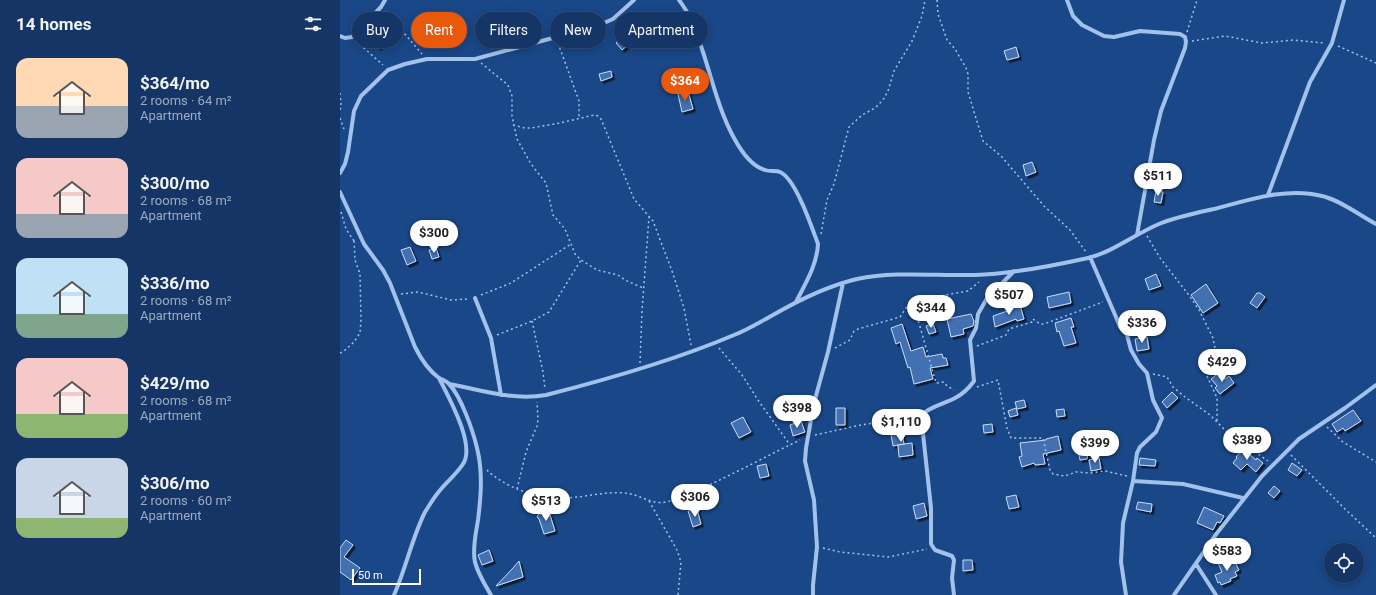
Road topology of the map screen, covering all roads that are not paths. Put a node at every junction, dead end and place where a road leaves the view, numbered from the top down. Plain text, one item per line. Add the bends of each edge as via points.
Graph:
1 (385, 0) edge
2 (634, 0) edge
3 (679, 0) edge
4 (1067, 0) edge
5 (1344, 0) edge
6 (340, 36) edge
7 (340, 174) edge
8 (340, 192) edge
9 (1268, 195) junction
10 (1376, 224) edge
11 (1137, 235) junction
12 (1090, 257) junction
13 (1014, 271) junction
14 (843, 283) junction
15 (475, 298) road end
16 (796, 303) junction
17 (439, 378) junction
18 (449, 384) junction
19 (1376, 385) edge
20 (502, 395) junction
21 (1133, 478) junction
22 (1243, 498) junction
23 (1196, 564) junction
24 (394, 595) edge
25 (491, 595) edge
26 (814, 595) edge
27 (954, 595) edge
28 (1126, 595) edge
29 (1174, 595) edge
30 (1216, 595) edge

1 - 6 street via 352,37
2 - 7 street via 606,23 475,59 427,59 388,70 362,96 354,111 347,158
3 - 16 street via 686,8 697,33 723,115 734,139 755,166 766,171 780,172 788,179 798,195 818,244 814,264
4 - 11 street via 1073,16 1082,25 1104,36 1114,37 1140,31 1180,34 1186,39 1161,111
5 - 9 street via 1332,43 1310,82
8 - 17 street via 364,244 383,270 395,294 415,347 425,364
9 - 10 street via 1294,193 1324,196
9 - 11 street via 1162,223
11 - 12 street via 1102,254
12 - 13 street
12 - 21 street via 1120,328 1127,335 1131,350 1147,373 1153,400 1162,418 1156,432 1136,453
13 - 14 street via 975,275 881,276
13 - 27 street via 986,300 978,314 976,328 970,340 974,382 958,396 926,410 921,415 931,508 931,544 932,548 952,556 954,560
14 - 16 street
14 - 26 street via 814,403 806,448 805,461 814,500 817,547
15 - 20 street via 491,338
16 - 20 street via 736,335 640,369 536,397
17 - 18 street
17 - 24 street via 457,414 466,442 465,462 425,512
18 - 20 street
18 - 25 street via 467,418 480,463 481,492 474,550 475,562
19 - 22 street via 1299,439
21 - 22 street via 1183,484
21 - 28 street via 1123,523 1121,562
22 - 23 street
23 - 29 street
23 - 30 street

